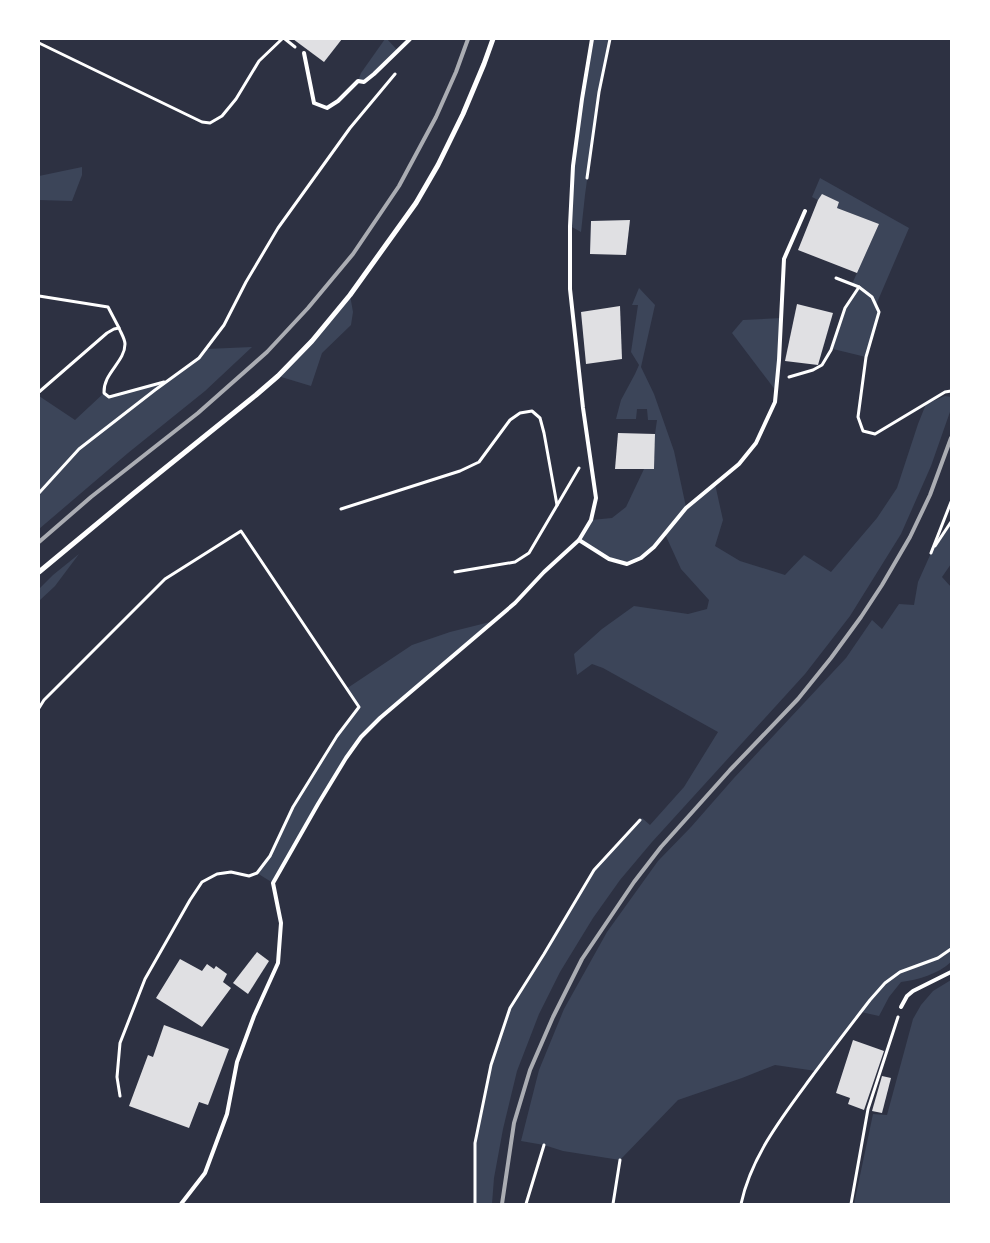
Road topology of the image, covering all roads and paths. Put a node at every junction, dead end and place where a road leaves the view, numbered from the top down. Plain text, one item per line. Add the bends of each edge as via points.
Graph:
1 (282, 39) edge
2 (410, 39) edge
3 (492, 39) edge
4 (592, 39) edge
5 (610, 39) edge
6 (39, 42) edge
7 (304, 53) dead end
8 (399, 68) dead end
9 (586, 186) dead end
10 (806, 211) dead end
11 (836, 278) dead end
12 (859, 287) junction
13 (39, 296) edge
14 (120, 328) junction
15 (777, 381) junction
16 (167, 382) junction
17 (39, 392) edge
18 (951, 392) edge
19 (590, 451) junction
20 (39, 493) edge
21 (951, 502) edge
22 (557, 505) junction
23 (341, 509) dead end
24 (951, 522) edge
25 (578, 540) junction
26 (39, 572) edge
27 (455, 572) dead end
28 (39, 708) edge
29 (640, 820) dead end
30 (951, 948) edge
31 (951, 972) edge
32 (901, 1007) joint
33 (120, 1096) dead end
34 (544, 1145) dead end
35 (620, 1160) dead end
36 (181, 1204) edge
37 (475, 1204) edge
38 (526, 1204) edge
39 (614, 1204) edge
40 (741, 1204) edge
41 (851, 1204) edge

1 - 6 path via 259,61 222,116 210,123 202,122
2 - 7 lane via 374,74 364,82 358,81 327,108 314,103
3 - 26 street via 463,114 416,203 350,296 312,341 256,395
4 - 19 lane via 574,166 570,226 570,288
5 - 9 path
8 - 16 path via 350,128 278,228 224,325 199,358
10 - 15 lane via 784,259
11 - 12 path
12 - 15 path via 845,308 831,350 822,365
12 - 18 path via 872,297 879,312 866,357 858,417 862,431 875,434 945,392
13 - 14 path via 108,307
14 - 16 path via 125,344 104,386 104,393 109,397
14 - 17 path via 107,333
15 - 25 lane via 775,402 756,443 739,464 686,508 654,548 627,564 609,559
16 - 20 path via 79,450
19 - 22 path
19 - 25 lane via 596,498 590,520
21 - 24 path via 931,553
22 - 23 path via 544,433 540,418 532,411 520,413 510,420 479,462
22 - 27 path via 529,553 514,562
25 - 36 lane via 515,603 361,737 318,804 273,883 281,923 278,963 237,1062 227,1114 205,1173
28 - 33 path via 165,579 240,531 359,707 293,807 270,856 257,873 249,876 231,872 217,874 202,882 190,900 145,978 120,1043 117,1077
29 - 37 path via 594,870 510,1008 491,1065 475,1143
30 - 40 path via 938,958 900,972 870,1000 782,1116 755,1162
31 - 32 lane via 912,991
32 - 41 path via 868,1109
34 - 38 path
35 - 39 path

